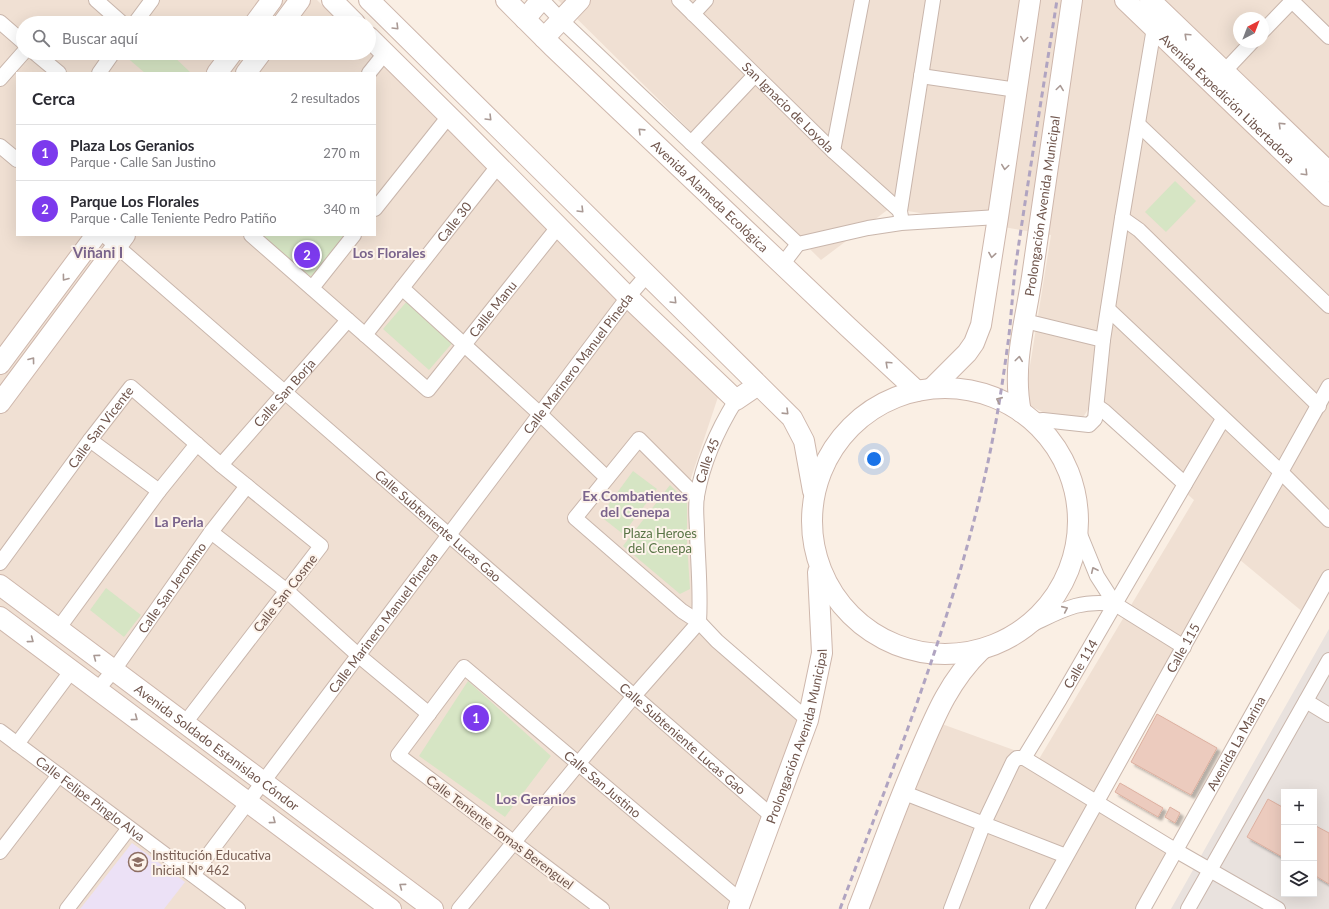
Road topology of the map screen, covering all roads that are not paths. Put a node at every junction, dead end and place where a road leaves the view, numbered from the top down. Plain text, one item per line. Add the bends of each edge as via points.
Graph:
1 (96, 0) edge
2 (152, 0) edge
3 (272, 0) edge
4 (300, 0) edge
5 (332, 0) edge
6 (369, 0) edge
7 (506, 0) edge
8 (542, 0) edge
9 (580, 0) edge
10 (678, 0) edge
11 (706, 0) edge
12 (862, 0) edge
13 (933, 0) edge
14 (1030, 0) edge
15 (1072, 0) edge
16 (1125, 0) edge
17 (1150, 0) edge
18 (1292, 0) edge
19 (693, 14) junction
20 (114, 16) edge
21 (140, 16) edge
22 (260, 16) edge
23 (288, 16) edge
24 (348, 16) edge
25 (525, 20) junction
26 (561, 20) junction
27 (0, 22) edge
28 (1269, 25) edge
29 (1154, 28) junction
30 (16, 36) edge
31 (1329, 37) edge
32 (544, 38) junction
33 (376, 44) edge
34 (1246, 48) edge
35 (385, 53) junction
36 (17, 60) edge
37 (44, 60) edge
38 (108, 60) edge
39 (227, 60) edge
40 (256, 60) edge
41 (58, 72) edge
42 (100, 72) edge
43 (218, 72) edge
44 (247, 72) edge
45 (370, 72) edge
46 (755, 75) junction
47 (921, 76) junction
48 (1218, 77) junction
49 (0, 79) edge
50 (1016, 90) junction
51 (449, 116) junction
52 (1138, 124) junction
53 (692, 142) junction
54 (0, 146) edge
55 (833, 151) junction
56 (16, 159) edge
57 (498, 166) junction
58 (1329, 172) edge
59 (1329, 196) edge
60 (376, 208) edge
61 (901, 217) junction
62 (998, 217) junction
63 (1122, 218) junction
64 (558, 227) junction
65 (95, 236) edge
66 (252, 236) edge
67 (353, 236) edge
68 (115, 239) edge
69 (798, 244) junction
70 (782, 265) junction
71 (647, 275) junction
72 (312, 288) junction
73 (402, 288) junction
74 (628, 297) junction
75 (1329, 306) edge
76 (1108, 309) junction
77 (348, 320) junction
78 (1025, 321) junction
79 (365, 335) junction
80 (1103, 340) junction
81 (464, 345) junction
82 (0, 364) edge
83 (7, 377) edge
84 (758, 385) junction
85 (1329, 386) edge
86 (924, 390) junction
87 (285, 392) junction
88 (736, 400) junction
89 (0, 403) edge
90 (1096, 406) junction
91 (1319, 406) junction
92 (540, 414) junction
93 (1027, 416) junction
94 (1224, 419) junction
95 (90, 440) junction
96 (197, 444) junction
97 (221, 465) junction
98 (1281, 472) junction
99 (607, 478) junction
100 (1185, 484) junction
101 (247, 486) junction
102 (159, 491) junction
103 (814, 495) junction
104 (697, 497) junction
105 (1329, 520) edge
106 (211, 532) junction
107 (1078, 532) junction
108 (449, 535) junction
109 (817, 556) junction
110 (0, 563) edge
111 (1329, 577) edge
112 (0, 585) edge
113 (287, 591) junction
114 (1115, 604) junction
115 (0, 617) edge
116 (698, 622) junction
117 (1030, 626) junction
118 (58, 629) junction
119 (1184, 647) junction
120 (981, 650) junction
121 (358, 655) junction
122 (1329, 660) edge
123 (72, 670) junction
124 (114, 670) junction
125 (97, 690) junction
126 (634, 696) junction
127 (1306, 701) junction
128 (429, 714) junction
129 (1329, 715) edge
130 (808, 720) junction
131 (185, 723) junction
132 (0, 731) edge
133 (17, 744) junction
134 (1024, 758) junction
135 (579, 764) junction
136 (59, 775) junction
137 (263, 782) junction
138 (902, 792) junction
139 (248, 802) junction
140 (1096, 802) junction
141 (773, 817) junction
142 (984, 823) junction
143 (129, 828) junction
144 (514, 843) junction
145 (1175, 850) junction
146 (0, 852) edge
147 (1066, 856) junction
148 (1210, 870) junction
149 (193, 875) junction
150 (740, 905) edge
151 (67, 909) edge
152 (238, 909) edge
153 (391, 909) edge
154 (433, 909) edge
155 (459, 909) edge
156 (602, 909) edge
157 (858, 909) edge
158 (951, 909) edge
159 (1037, 909) edge
160 (1143, 909) edge
161 (1188, 909) edge
162 (1278, 909) edge

1 - 20 street
2 - 21 street
3 - 22 main road
4 - 23 main road
5 - 24 main road
6 -> 71 main road
7 - 25 main road, Avenida Alameda Ecológica
8 - 25 main road
8 - 26 street, Avenida Alameda Ecológica
9 - 26 main road
10 - 19 street, San Ignacio de Loyola
11 - 19 street
12 - 55 street
13 - 47 street
14 -> 50 main road, Prolongación Avenida Municipal
78 -> 15 main road, Prolongación Avenida Municipal
16 - 29 main road, Avenida Expedición Libertadora
48 -> 17 main road, Avenida Expedición Libertadora
18 - 28 street
18 - 31 street
19 - 46 street, San Ignacio de Loyola
25 - 32 main road, Avenida Alameda Ecológica
26 - 32 main road
26 - 53 street, Avenida Alameda Ecológica
27 - 30 street
29 - 48 main road, Avenida Expedición Libertadora
29 - 52 street
70 -> 32 main road, Avenida Alameda Ecológica
33 - 35 main road
34 - 48 street
35 - 45 street
35 - 51 main road
36 - 49 street
37 - 41 street
38 - 42 street
39 - 43 main road
40 - 44 main road
46 - 53 street
46 - 55 street, San Ignacio de Loyola
47 - 50 street
47 - 61 street
58 -> 48 main road, Avenida Expedición Libertadora
48 -> 59 main road, Avenida Expedición Libertadora
50 -> 62 main road, Prolongación Avenida Municipal
51 - 57 main road
51 - 60 street
52 - 63 street
52 - 75 street
53 - 69 street, Avenida Alameda Ecológica
54 - 56 street
55 - 61 street, San Ignacio de Loyola
57 - 64 main road
57 - 73 street, Calle 30
61 - 62 street
61 - 69 street via 868,228
62 -> 86 main road, Prolongación Avenida Municipal via 978,334 967,353
63 - 76 street
63 - 91 street via 1139,230
64 - 74 main road
64 - 81 street, Callle Manu
65 -> 82 main road
66 - 72 street
67 - 72 street
83 -> 68 main road
68 - 87 street, Calle Subteniente Lucas Gao
69 - 70 street
86 -> 70 main road, Avenida Alameda Ecológica
71 - 74 street, Calle Marinero Manuel Pineda
71 -> 84 main road
72 - 77 street
73 - 79 street, Calle 30
73 - 81 street
74 - 88 main road
74 - 92 street, Calle Marinero Manuel Pineda
76 - 80 street
76 - 94 street
77 - 79 street
77 - 87 street, Calle San Borja
78 - 80 street
93 -> 78 main road, Prolongación Avenida Municipal via 1018,400 1019,362
79 - 81 street, Callle Manu via 428,390
80 - 90 street
81 - 92 street
83 - 89 main road
84 - 88 main road
84 -> 103 main road via 792,418 804,441
85 - 91 street, Calle 115
93 -> 86 main road, Prolongación Avenida Municipal via 999,399 978,392 963,389
86 - 103 main road, Prolongación Avenida Municipal via 902,395 881,404 850,427 831,452
87 - 97 street, Calle San Borja
87 - 108 street, Calle Subteniente Lucas Gao
88 - 104 street, Calle 45 via 723,422 705,466
90 - 93 street via 1095,419 1089,425
90 - 100 street
91 - 98 street, Calle 115
92 - 99 street
92 - 108 street, Calle Marinero Manuel Pineda
93 - 107 main road, Prolongación Avenida Municipal via 1054,444 1069,471 1077,501
94 - 98 street
94 - 100 street, Calle 114
95 - 96 street, Calle San Vicente via 131,387
95 - 102 street
95 - 110 street, Calle San Vicente
96 - 97 street, Calle San Vicente
96 - 102 street
97 - 101 street, Calle San Cosme
98 - 105 street
98 - 119 street, Calle 115
99 - 104 street via 639,439
99 - 116 street via 574,518
100 - 114 street, Calle 114
101 - 106 street, Calle San Jeronimo
101 - 113 street, Calle San Cosme via 321,546
102 - 118 street
103 - 109 main road, Prolongación Avenida Municipal via 812,526
104 - 116 street, Calle 45 via 700,600
106 - 113 street
106 - 124 street, Calle San Jeronimo
114 -> 107 street via 1097,576
107 - 117 main road, Prolongación Avenida Municipal via 1067,577 1051,604
108 - 121 street, Calle Marinero Manuel Pineda
108 - 126 street, Calle Subteniente Lucas Gao
109 - 120 main road, Prolongación Avenida Municipal via 825,578 837,598 858,622 883,639 897,646 927,654 958,654
109 - 130 main road, Prolongación Avenida Municipal via 822,654
111 - 145 street, Avenida La Marina
112 - 118 main road, Avenida Soldado Estanislao Cóndor
113 - 121 street
113 - 131 street, Calle San Cosme
117 -> 114 street via 1081,604
114 - 119 street
114 - 134 street, Calle 114
115 -> 123 main road, Avenida Soldado Estanislao Cóndor
116 - 126 street
116 - 130 street
117 - 120 main road, Prolongación Avenida Municipal via 1003,642
124 -> 118 main road, Avenida Soldado Estanislao Cóndor
119 - 140 street, Calle 115
120 - 138 main road, Prolongación Avenida Municipal via 948,692
121 - 128 street
121 - 137 street, Calle Marinero Manuel Pineda
122 - 127 street
123 - 125 main road, Avenida Soldado Estanislao Cóndor
123 - 133 street
124 - 125 street, Calle San Jeronimo
124 - 131 main road, Avenida Soldado Estanislao Cóndor
125 -> 139 main road, Avenida Soldado Estanislao Cóndor
126 - 135 street
126 - 141 street, Calle Subteniente Lucas Gao
127 - 129 street
127 - 148 street
128 - 135 street, Calle San Justino via 464,667
128 - 144 street, Calle Teniente Tomas Berenguel via 398,755
130 - 141 main road, Prolongación Avenida Municipal
131 - 137 main road, Avenida Soldado Estanislao Cóndor
132 - 133 street, Calle Felipe Pinglo Alva
133 - 136 street, Calle Felipe Pinglo Alva
134 - 140 street
134 - 142 street, Calle 114 via 1017,758 1013,762
135 - 144 street
135 - 150 street, Calle San Justino
136 - 143 street, Calle Felipe Pinglo Alva
136 - 146 street
137 - 139 street, Calle Marinero Manuel Pineda
154 -> 137 main road, Avenida Soldado Estanislao Cóndor
138 - 142 street
138 - 157 main road, Prolongación Avenida Municipal
139 - 149 street, Calle Marinero Manuel Pineda
139 -> 153 main road, Avenida Soldado Estanislao Cóndor
140 - 145 street
140 - 147 street, Calle 115
141 - 150 main road, Prolongación Avenida Municipal
142 - 147 street
142 - 158 street, Calle 114
143 - 149 street, Calle Felipe Pinglo Alva
143 - 151 street
144 - 155 street
144 - 156 street, Calle Teniente Tomas Berenguel
145 - 148 street
145 - 160 street, Avenida La Marina
147 - 159 street, Calle 115
148 - 161 street
148 - 162 street
149 - 152 street, Calle Felipe Pinglo Alva

